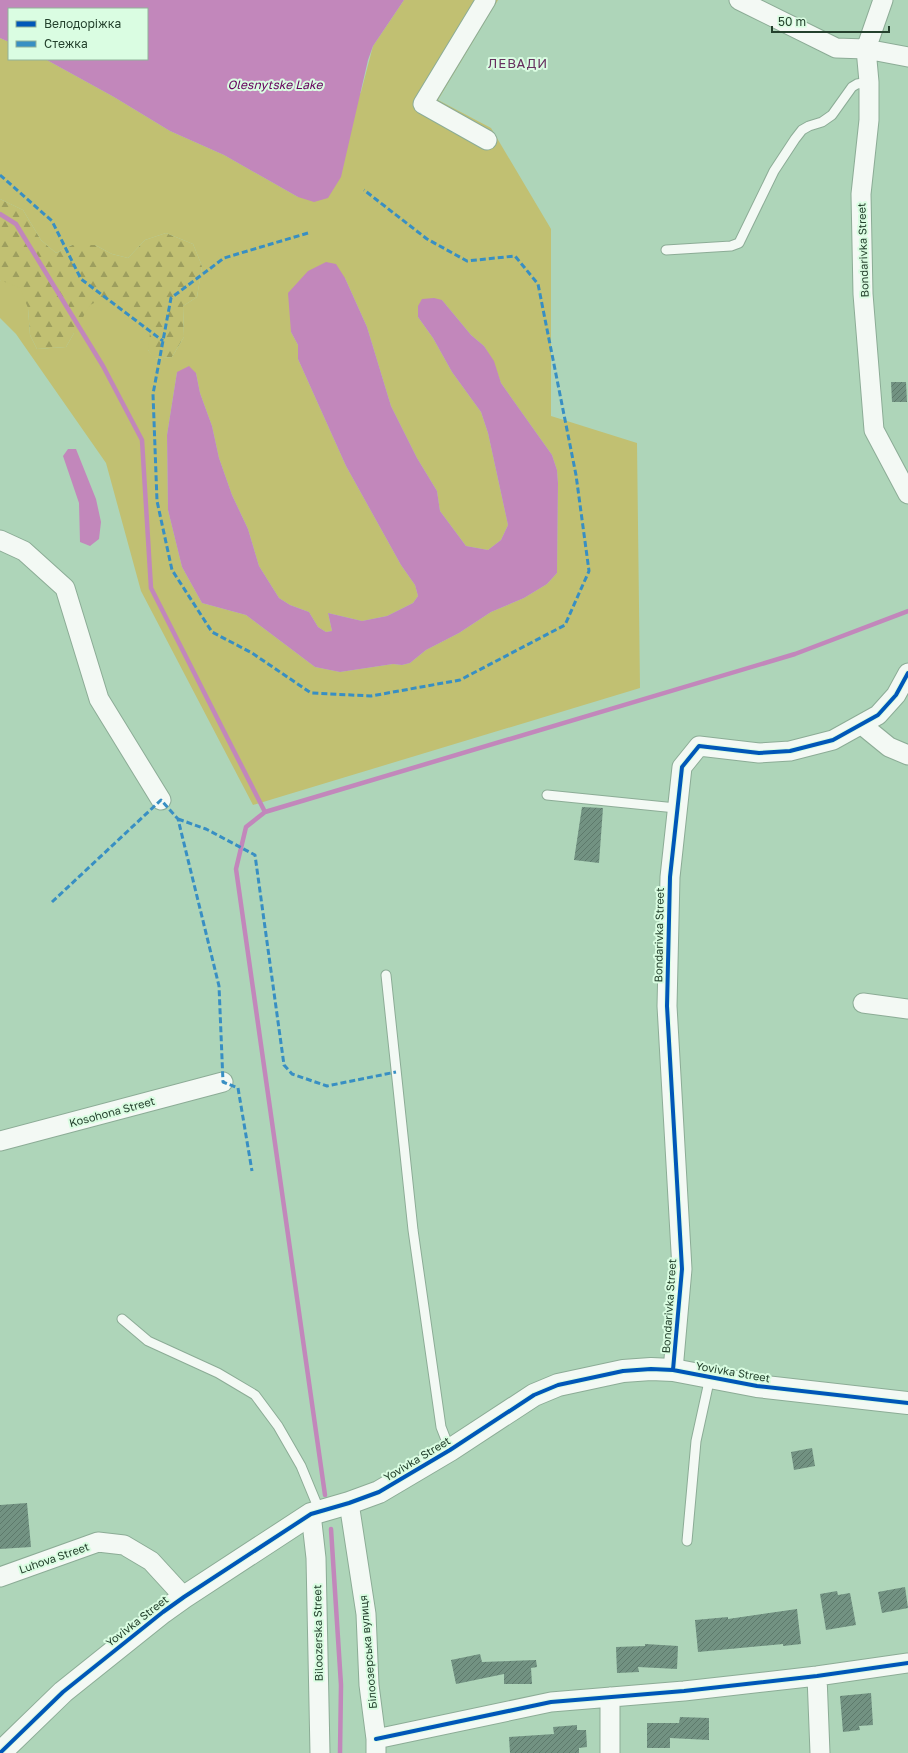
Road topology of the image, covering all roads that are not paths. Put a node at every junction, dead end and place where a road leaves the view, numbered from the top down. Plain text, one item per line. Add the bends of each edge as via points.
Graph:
1 (486, 0) edge
2 (739, 0) edge
3 (883, 0) edge
4 (866, 50) junction
5 (908, 58) edge
6 (869, 82) junction
7 (487, 140) dead end
8 (666, 250) dead end
9 (908, 494) edge
10 (0, 540) edge
11 (908, 673) edge
12 (862, 725) junction
13 (908, 755) edge
14 (547, 795) dead end
15 (161, 800) dead end
16 (676, 808) junction
17 (386, 975) dead end
18 (863, 1003) dead end
19 (908, 1009) edge
20 (223, 1082) dead end
21 (0, 1141) edge
22 (122, 1319) dead end
23 (674, 1370) junction
24 (710, 1377) junction
25 (908, 1403) edge
26 (450, 1450) junction
27 (349, 1503) junction
28 (316, 1513) junction
29 (687, 1541) dead end
30 (0, 1577) edge
31 (184, 1597) junction
32 (908, 1663) edge
33 (817, 1676) junction
34 (610, 1697) junction
35 (376, 1746) edge
36 (0, 1753) edge
37 (320, 1753) edge
38 (610, 1753) edge
39 (820, 1753) edge

1 - 7 street via 423,104
2 - 4 street via 836,48
3 - 4 street, Bondarivka Street
4 - 5 street
4 - 6 street, Bondarivka Street
6 - 8 lane via 852,87 832,115 822,122 809,126 798,135 774,170 739,243 730,246
6 - 9 street, Bondarivka Street via 869,120 861,194 863,294 874,430
10 - 15 street via 24,551 65,588 99,698
11 - 12 street, Bondarivka Street via 896,695 878,715
12 - 13 street via 889,747
12 - 16 street, Bondarivka Street via 833,740 790,751 759,753 699,746 682,767
14 - 16 lane
16 - 23 street, Bondarivka Street via 670,876 666,1006 682,1268
17 - 26 lane via 413,1230 441,1427
18 - 19 street
20 - 21 street, Kosohona Street
22 - 28 lane via 148,1341 218,1372 255,1396 278,1426 301,1466
23 - 24 street, Yovivka Street
23 - 26 street, Yovivka Street via 623,1371 558,1385 534,1395
24 - 25 street, Yovivka Street via 757,1386
24 - 29 lane via 696,1441
26 - 27 street, Yovivka Street via 379,1492
27 - 28 street, Yovivka Street
27 - 35 street, Білоозерська вулиця via 366,1614 369,1684
28 - 31 street, Yovivka Street
28 - 37 street, Biloozerska Street
30 - 31 street, Luhova Street via 98,1542 124,1545 151,1561
31 - 36 street, Yovivka Street via 63,1692
32 - 33 street
33 - 34 street
33 - 39 street
34 - 35 street via 551,1702
34 - 38 street

